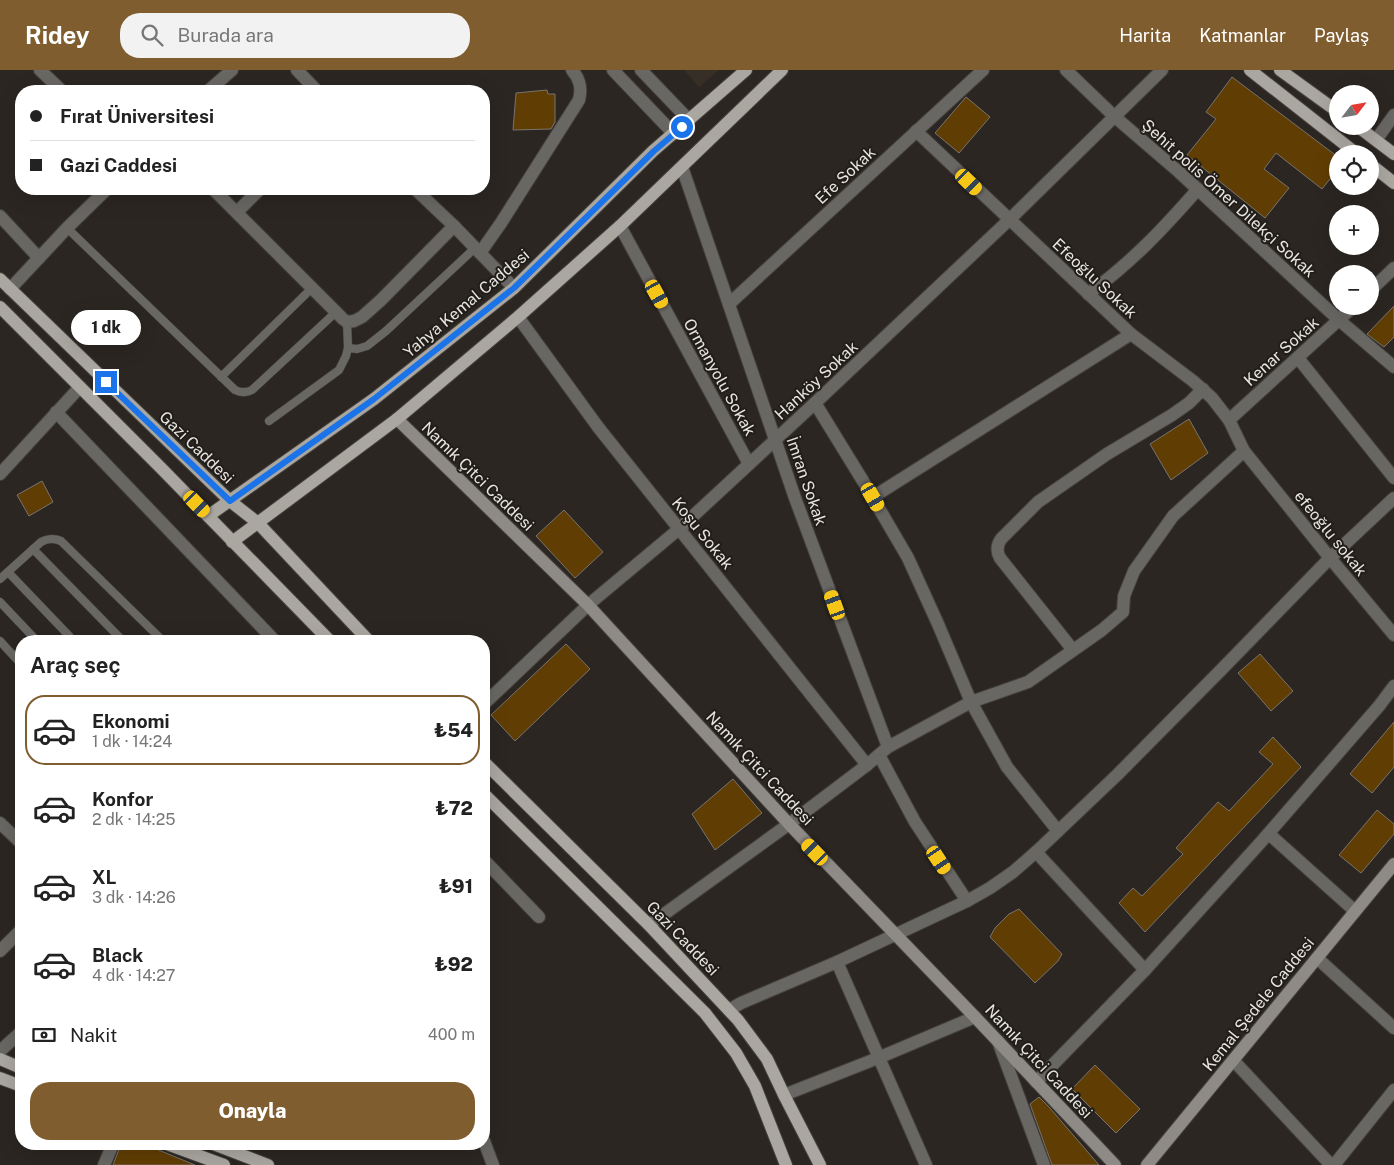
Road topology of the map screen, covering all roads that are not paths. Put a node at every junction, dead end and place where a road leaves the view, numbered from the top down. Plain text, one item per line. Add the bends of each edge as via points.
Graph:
1 (40, 70) edge
2 (232, 70) edge
3 (297, 70) edge
4 (572, 70) edge
5 (613, 70) edge
6 (641, 70) edge
7 (746, 70) edge
8 (782, 70) edge
9 (983, 70) edge
10 (1066, 70) edge
11 (1162, 70) edge
12 (1250, 70) edge
13 (1280, 70) edge
14 (56, 85) edge
15 (215, 85) edge
16 (311, 85) edge
17 (1329, 105) edge
18 (1394, 115) edge
19 (1115, 117) junction
20 (689, 120) junction
21 (916, 132) junction
22 (674, 134) junction
23 (1369, 135) edge
24 (1376, 140) junction
25 (1346, 145) edge
26 (1394, 154) edge
27 (682, 166) junction
28 (1379, 171) edge
29 (1394, 183) edge
30 (1198, 189) junction
31 (101, 195) edge
32 (219, 195) edge
33 (254, 195) edge
34 (421, 195) edge
35 (236, 212) junction
36 (0, 216) edge
37 (1009, 220) junction
38 (454, 226) junction
39 (620, 226) junction
40 (67, 228) junction
41 (478, 250) junction
42 (39, 258) junction
43 (1394, 268) edge
44 (0, 279) edge
45 (1379, 282) edge
46 (312, 288) junction
47 (514, 288) junction
48 (10, 289) junction
49 (1088, 294) junction
50 (728, 304) junction
51 (0, 307) edge
52 (336, 312) junction
53 (1344, 315) edge
54 (518, 317) junction
55 (1339, 320) junction
56 (348, 322) junction
57 (1131, 334) junction
58 (348, 348) junction
59 (1298, 358) junction
60 (1394, 367) edge
61 (221, 377) junction
62 (80, 387) junction
63 (1203, 389) junction
64 (815, 404) junction
65 (56, 412) junction
66 (397, 419) junction
67 (1229, 420) junction
68 (269, 421) dead end
69 (775, 440) junction
70 (1244, 451) junction
71 (750, 464) junction
72 (0, 474) edge
73 (1394, 478) edge
74 (873, 497) junction
75 (1394, 498) edge
76 (230, 501) junction
77 (208, 516) junction
78 (258, 523) junction
79 (679, 529) junction
80 (232, 542) junction
81 (33, 548) junction
82 (1330, 558) junction
83 (8, 572) junction
84 (0, 579) edge
85 (0, 602) edge
86 (588, 605) junction
87 (31, 635) edge
88 (68, 635) edge
89 (117, 635) edge
90 (157, 635) edge
91 (269, 635) edge
92 (321, 635) edge
93 (363, 635) edge
94 (1394, 635) edge
95 (0, 641) edge
96 (1073, 650) junction
97 (15, 657) edge
98 (1394, 686) edge
99 (490, 698) edge
100 (971, 702) junction
101 (884, 751) junction
102 (868, 765) junction
103 (490, 768) edge
104 (490, 800) edge
105 (0, 823) edge
106 (789, 824) junction
107 (1058, 831) junction
108 (1269, 834) junction
109 (15, 838) edge
110 (1036, 852) junction
111 (1394, 864) edge
112 (490, 866) edge
113 (967, 901) junction
114 (1355, 912) junction
115 (539, 917) dead end
116 (649, 925) junction
117 (895, 934) junction
118 (15, 936) edge
119 (0, 951) edge
120 (1317, 958) junction
121 (837, 962) junction
122 (1145, 970) junction
123 (729, 1010) junction
124 (975, 1016) junction
125 (1394, 1028) edge
126 (15, 1037) edge
127 (998, 1041) junction
128 (0, 1051) edge
129 (878, 1058) junction
130 (0, 1059) edge
131 (1233, 1060) junction
132 (15, 1065) edge
133 (0, 1078) edge
134 (1036, 1082) junction
135 (15, 1084) edge
136 (784, 1095) junction
137 (1392, 1096) edge
138 (110, 1150) edge
139 (183, 1150) edge
140 (229, 1150) edge
141 (487, 1150) edge
142 (104, 1165) edge
143 (224, 1165) edge
144 (268, 1165) edge
145 (493, 1165) edge
146 (786, 1165) edge
147 (820, 1165) edge
148 (926, 1165) edge
149 (1044, 1165) edge
150 (1115, 1165) edge
151 (1147, 1165) edge
152 (1332, 1165) edge

1 - 14 street
2 - 15 street
3 - 16 street
4 - 41 street via 580,84 579,100 501,223
5 - 22 street
6 - 20 street
7 - 20 main road, Yahya Kemal Caddesi
8 - 27 main road
9 - 21 street, Efe Sokak
10 - 19 street, Şehit polis Ömer Dilekçi Sokak
11 - 19 street, Hanköy Sokak
12 - 25 main road
13 - 17 main road
18 - 24 street
19 - 30 street, Şehit polis Ömer Dilekçi Sokak
19 - 37 street, Hanköy Sokak
20 - 22 main road, Yahya Kemal Caddesi
21 - 37 street, Efeoğlu Sokak
21 - 50 street, Efe Sokak
22 - 47 main road, Yahya Kemal Caddesi
23 - 24 main road
24 - 26 main road
27 - 39 main road
27 - 50 street, İmran Sokak
28 - 29 main road
30 - 49 street via 1143,249
30 - 55 street, Şehit polis Ömer Dilekçi Sokak
31 - 40 street
32 - 35 street
33 - 35 street
34 - 38 street
35 - 46 street
36 - 42 street
37 - 49 street, Efeoğlu Sokak
37 - 64 street, Hanköy Sokak
38 - 41 street
38 - 56 street via 381,300 362,317
39 - 54 main road
39 - 71 street, Ormanyolu Sokak
40 - 42 street
40 - 61 lane
41 - 47 street
41 - 58 lane via 367,346
42 - 48 street
43 - 45 street
44 - 48 main road, Gazi Caddesi
46 - 52 street
46 - 61 lane
47 - 76 main road, Yahya Kemal Caddesi via 374,399
48 - 76 main road, Gazi Caddesi
49 - 57 street, Efeoğlu Sokak
50 - 69 street, İmran Sokak
51 - 62 main road
52 - 56 street
52 - 61 lane via 252,390 239,392
53 - 55 street, Kenar Sokak
54 - 66 main road
54 - 79 street, Koşu Sokak via 598,427
55 - 59 street, Kenar Sokak
55 - 60 street, Şehit polis Ömer Dilekçi Sokak
56 - 58 lane
57 - 63 street, Efeoğlu Sokak
57 - 74 street
58 - 68 lane via 339,370
59 - 67 street, Kenar Sokak
59 - 73 street
62 - 65 street
62 - 77 main road
63 - 67 street, Efeoğlu Sokak
63 - 96 street via 1172,415 1107,454 1038,502 998,543 1000,558
64 - 69 street, Hanköy Sokak
64 - 74 street
65 - 72 street
65 - 91 street
66 - 78 main road
66 - 86 street, Namık Çitci Caddesi
67 - 70 street, Efeoğlu Sokak
69 - 71 street, Hanköy Sokak
69 - 101 street, İmran Sokak
70 - 82 street, efeoğlu sokak
70 - 96 street via 1173,516 1134,571 1124,596 1123,612
71 - 79 street, Hanköy Sokak
74 - 100 street via 908,558
75 - 82 street
76 - 77 main road, Yahya Kemal Caddesi
76 - 78 main road, Gazi Caddesi
77 - 80 main road
78 - 80 main road
78 - 93 main road, Gazi Caddesi
79 - 86 street, Hanköy Sokak
79 - 102 street, Koşu Sokak
80 - 92 main road
81 - 83 lane
81 - 89 lane
81 - 90 lane via 52,538 61,541
82 - 94 street, efeoğlu sokak
82 - 107 street
83 - 84 lane
83 - 88 lane
85 - 87 lane
86 - 99 street, Hanköy Sokak
86 - 106 street, Namık Çitci Caddesi
95 - 97 lane
96 - 100 street via 1028,682
98 - 108 street
100 - 101 street
100 - 107 street via 1007,767
101 - 102 street
101 - 113 street, İmran Sokak via 915,822
102 - 106 street
103 - 116 main road, Gazi Caddesi
104 - 146 main road via 705,1014 736,1053 755,1086
105 - 109 street
106 - 116 street
106 - 117 street, Namık Çitci Caddesi
107 - 110 street
108 - 114 street
108 - 122 street
110 - 113 street via 1013,872
110 - 122 street
111 - 114 street, Kemal Şedele Caddesi
112 - 115 street
113 - 117 street
114 - 120 street, Kemal Şedele Caddesi
116 - 123 main road, Gazi Caddesi
117 - 121 street
117 - 124 street, Namık Çitci Caddesi
118 - 119 street
120 - 125 street
120 - 131 street, Kemal Şedele Caddesi
121 - 123 street
121 - 129 street
122 - 134 street
123 - 136 main road, Gazi Caddesi via 767,1059
124 - 127 street, Namık Çitci Caddesi
124 - 129 street
126 - 128 street
127 - 134 street, Namık Çitci Caddesi
127 - 149 street
129 - 136 street
129 - 148 street
130 - 132 main road
131 - 151 street, Kemal Şedele Caddesi
131 - 152 street
133 - 135 main road
134 - 150 street, Namık Çitci Caddesi
136 - 147 main road, Gazi Caddesi
137 - 152 street
138 - 142 street
139 - 143 main road
140 - 144 main road
141 - 145 street

